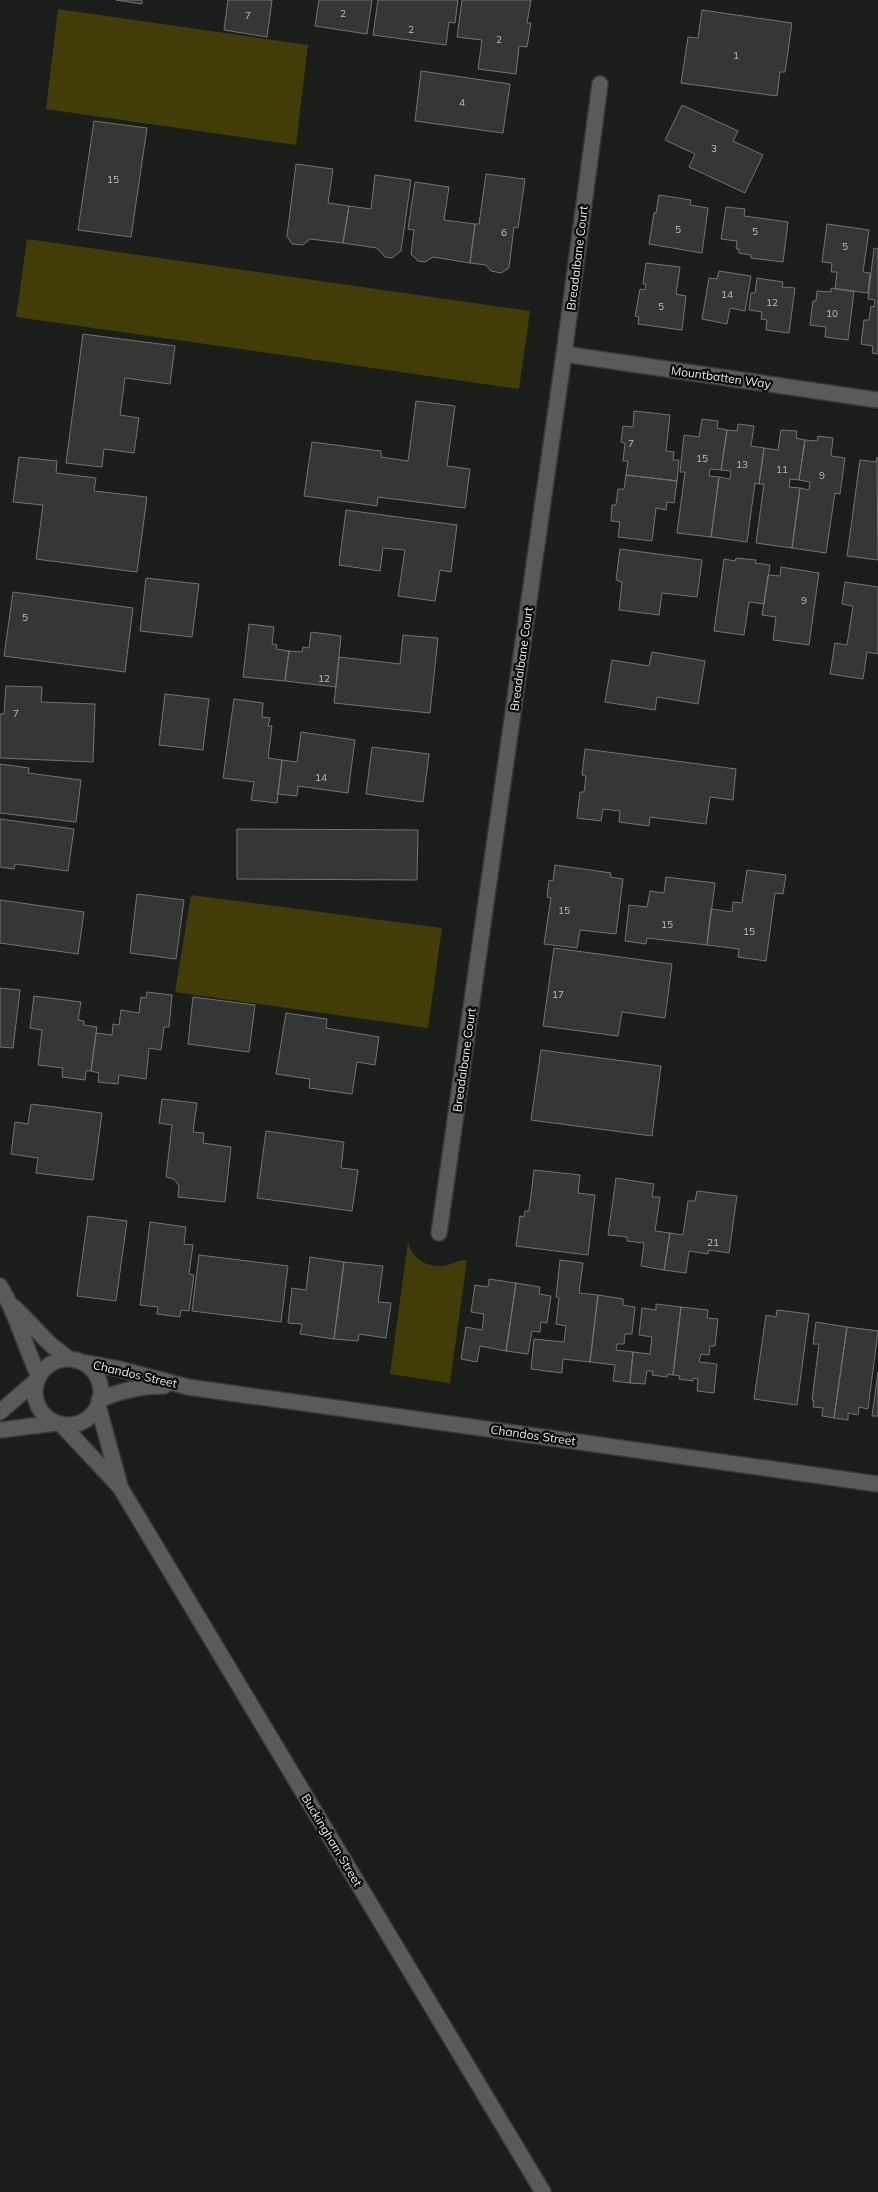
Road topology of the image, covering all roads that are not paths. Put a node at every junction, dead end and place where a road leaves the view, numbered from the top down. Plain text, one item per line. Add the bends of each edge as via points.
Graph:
1 (600, 84) dead end
2 (564, 354) junction
3 (878, 400) edge
4 (439, 1234) dead end
5 (0, 1286) edge
6 (10, 1302) junction
7 (75, 1361) junction
8 (38, 1378) junction
9 (188, 1387) junction
10 (99, 1403) junction
11 (0, 1412) edge
12 (59, 1424) junction
13 (0, 1430) edge
14 (878, 1484) edge
15 (120, 1487) junction
16 (543, 2192) edge

1 - 2 street, Breadalbane Court
2 - 3 street, Mountbatten Way
2 - 4 street, Breadalbane Court
5 - 6 street
6 - 7 street via 51,1345
6 - 8 street
7 - 8 street via 51,1364
7 - 9 street, Chandos Street
7 - 10 street via 89,1367 99,1382
8 - 11 street
8 - 12 street via 35,1397 38,1406 49,1419
9 - 10 street, Chandos Street via 145,1386 121,1391
9 - 14 street, Chandos Street
10 - 12 street via 94,1413 79,1423
10 - 15 street, Buckingham Street
12 - 13 street
12 - 15 street, Buckingham Street
15 - 16 street, Buckingham Street

